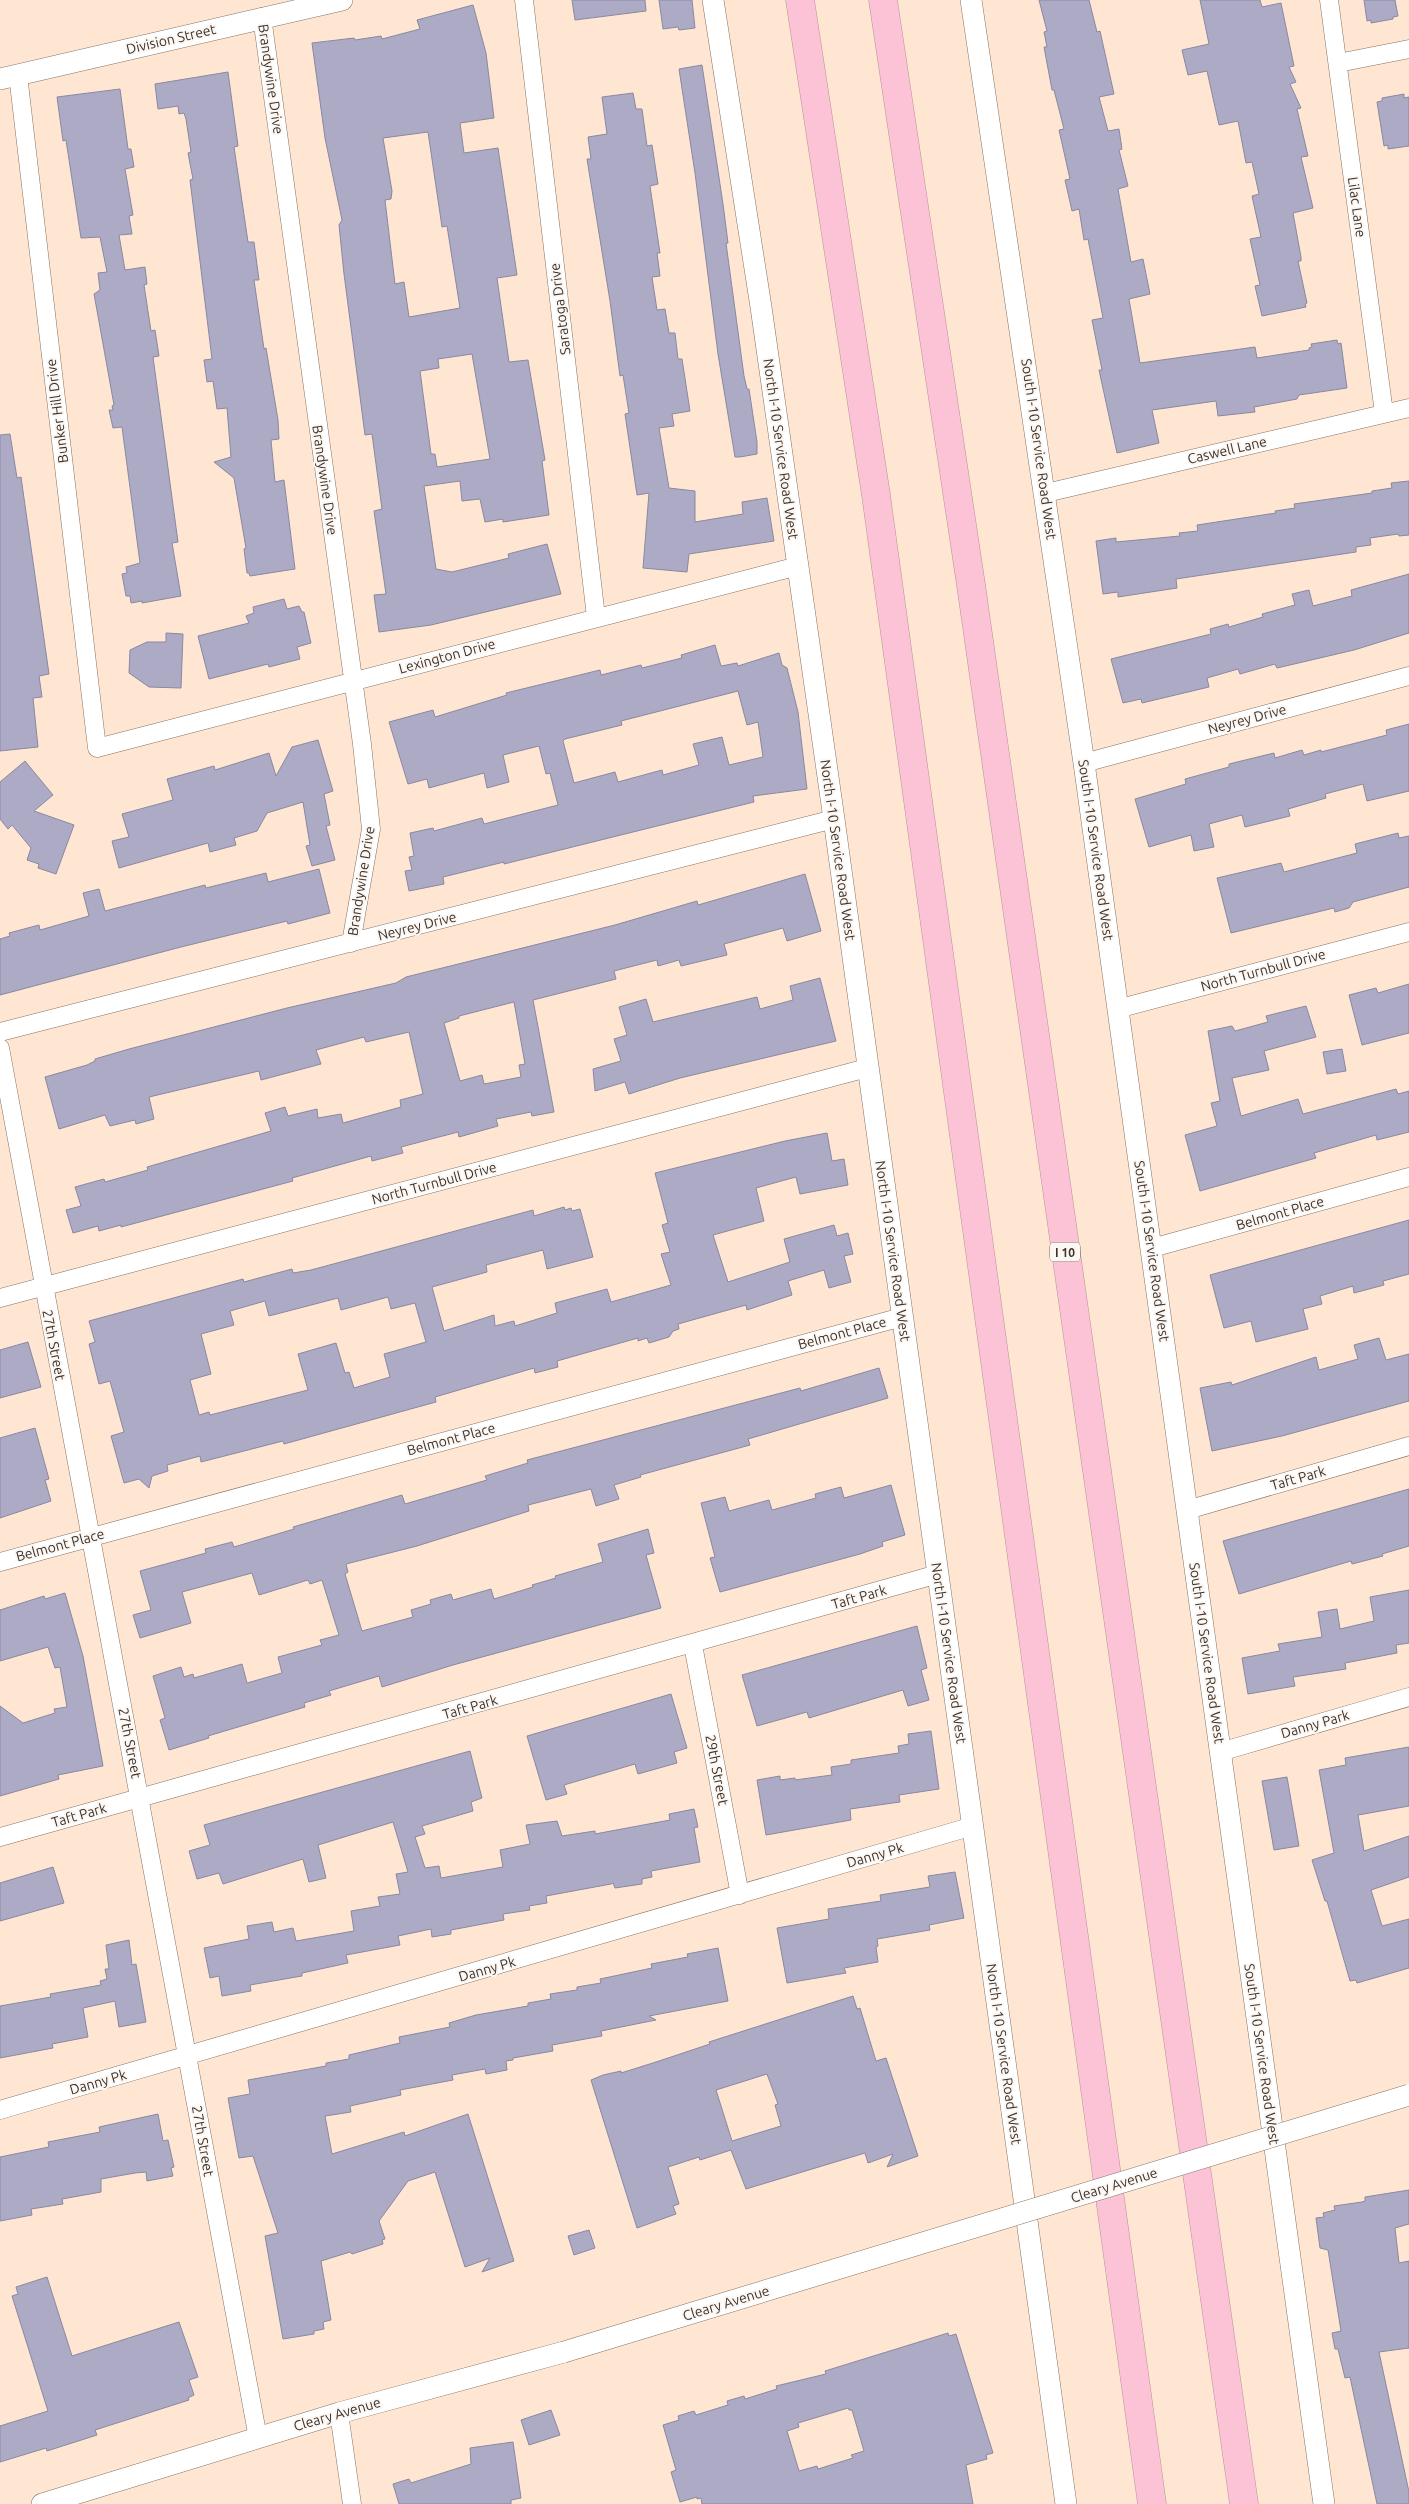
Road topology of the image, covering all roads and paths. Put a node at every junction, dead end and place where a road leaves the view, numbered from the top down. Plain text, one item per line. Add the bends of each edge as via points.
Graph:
1 (342, 0) edge
2 (524, 0) edge
3 (713, 0) edge
4 (800, 0) edge
5 (883, 0) edge
6 (971, 0) edge
7 (1329, 0) edge
8 (262, 17) junction
9 (1409, 49) edge
10 (1338, 63) junction
11 (9, 77) edge
12 (1409, 408) edge
13 (1384, 413) junction
14 (1046, 493) junction
15 (798, 566) junction
16 (596, 617) junction
17 (1409, 676) edge
18 (352, 681) junction
19 (97, 748) joint
20 (1084, 763) junction
21 (834, 819) junction
22 (1409, 932) edge
23 (351, 943) junction
24 (1117, 1009) junction
25 (0, 1032) edge
26 (0, 1048) edge
27 (868, 1068) junction
28 (1409, 1177) edge
29 (1152, 1248) junction
30 (43, 1287) junction
31 (0, 1298) edge
32 (902, 1317) junction
33 (1409, 1446) edge
34 (1187, 1510) junction
35 (92, 1537) junction
36 (0, 1562) edge
37 (938, 1574) junction
38 (693, 1644) junction
39 (1409, 1697) edge
40 (1220, 1752) junction
41 (140, 1798) junction
42 (973, 1826) junction
43 (0, 1837) edge
44 (740, 1895) junction
45 (188, 2056) junction
46 (1409, 2095) edge
47 (0, 2110) edge
48 (339, 2413) junction
49 (258, 2438) junction
50 (42, 2504) edge
51 (352, 2504) edge
52 (1066, 2504) edge
53 (1152, 2504) edge
54 (1244, 2504) edge
55 (1324, 2504) edge

1 - 8 street, Division Street
2 - 16 street, Saratoga Drive
3 - 15 street, North I-10 Service Road West
4 - 53 highway via 877,504
5 - 54 highway, I 10 via 971,585
6 - 14 street, South I-10 Service Road West
7 - 10 street, Lilac Lane
8 - 11 street, Division Street
8 - 18 street, Brandywine Drive
9 - 10 street
10 - 13 street, Lilac Lane
11 - 19 street, Bunker Hill Drive
12 - 13 street, Caswell Lane
13 - 14 street, Caswell Lane
14 - 20 street, South I-10 Service Road West
15 - 16 street, Lexington Drive
15 - 21 street, North I-10 Service Road West
16 - 18 street, Lexington Drive
17 - 20 street, Neyrey Drive
18 - 19 street, Lexington Drive
18 - 23 street, Brandywine Drive via 371,829
20 - 24 street, South I-10 Service Road West
21 - 23 street, Neyrey Drive
21 - 27 street, North I-10 Service Road West
22 - 24 street, North Turnbull Drive
23 - 25 street, Neyrey Drive
24 - 29 street, South I-10 Service Road West
26 - 30 street, 27th Street
27 - 30 street, North Turnbull Drive
27 - 32 street, North I-10 Service Road West
28 - 29 street, Belmont Place
29 - 34 street, South I-10 Service Road West
30 - 31 street, North Turnbull Drive
30 - 35 street, 27th Street
32 - 35 street, Belmont Place
32 - 37 street, North I-10 Service Road West
33 - 34 street, Taft Park
34 - 40 street, South I-10 Service Road West
35 - 36 street, Belmont Place
35 - 41 street, 27th Street
37 - 38 street, Taft Park
37 - 42 street, North I-10 Service Road West
38 - 41 street, Taft Park
38 - 44 street, 29th Street
39 - 40 street, Danny Park
40 - 55 street, South I-10 Service Road West
41 - 43 street, Taft Park
41 - 45 street, 27th Street
42 - 44 street, Danny Pk
42 - 52 street, North I-10 Service Road West
44 - 45 street, Danny Pk
45 - 47 street, Danny Pk
45 - 49 street, 27th Street
46 - 48 street, Cleary Avenue, bridge via 564,2352
48 - 49 street, Cleary Avenue
48 - 51 street
49 - 50 street, Cleary Avenue

